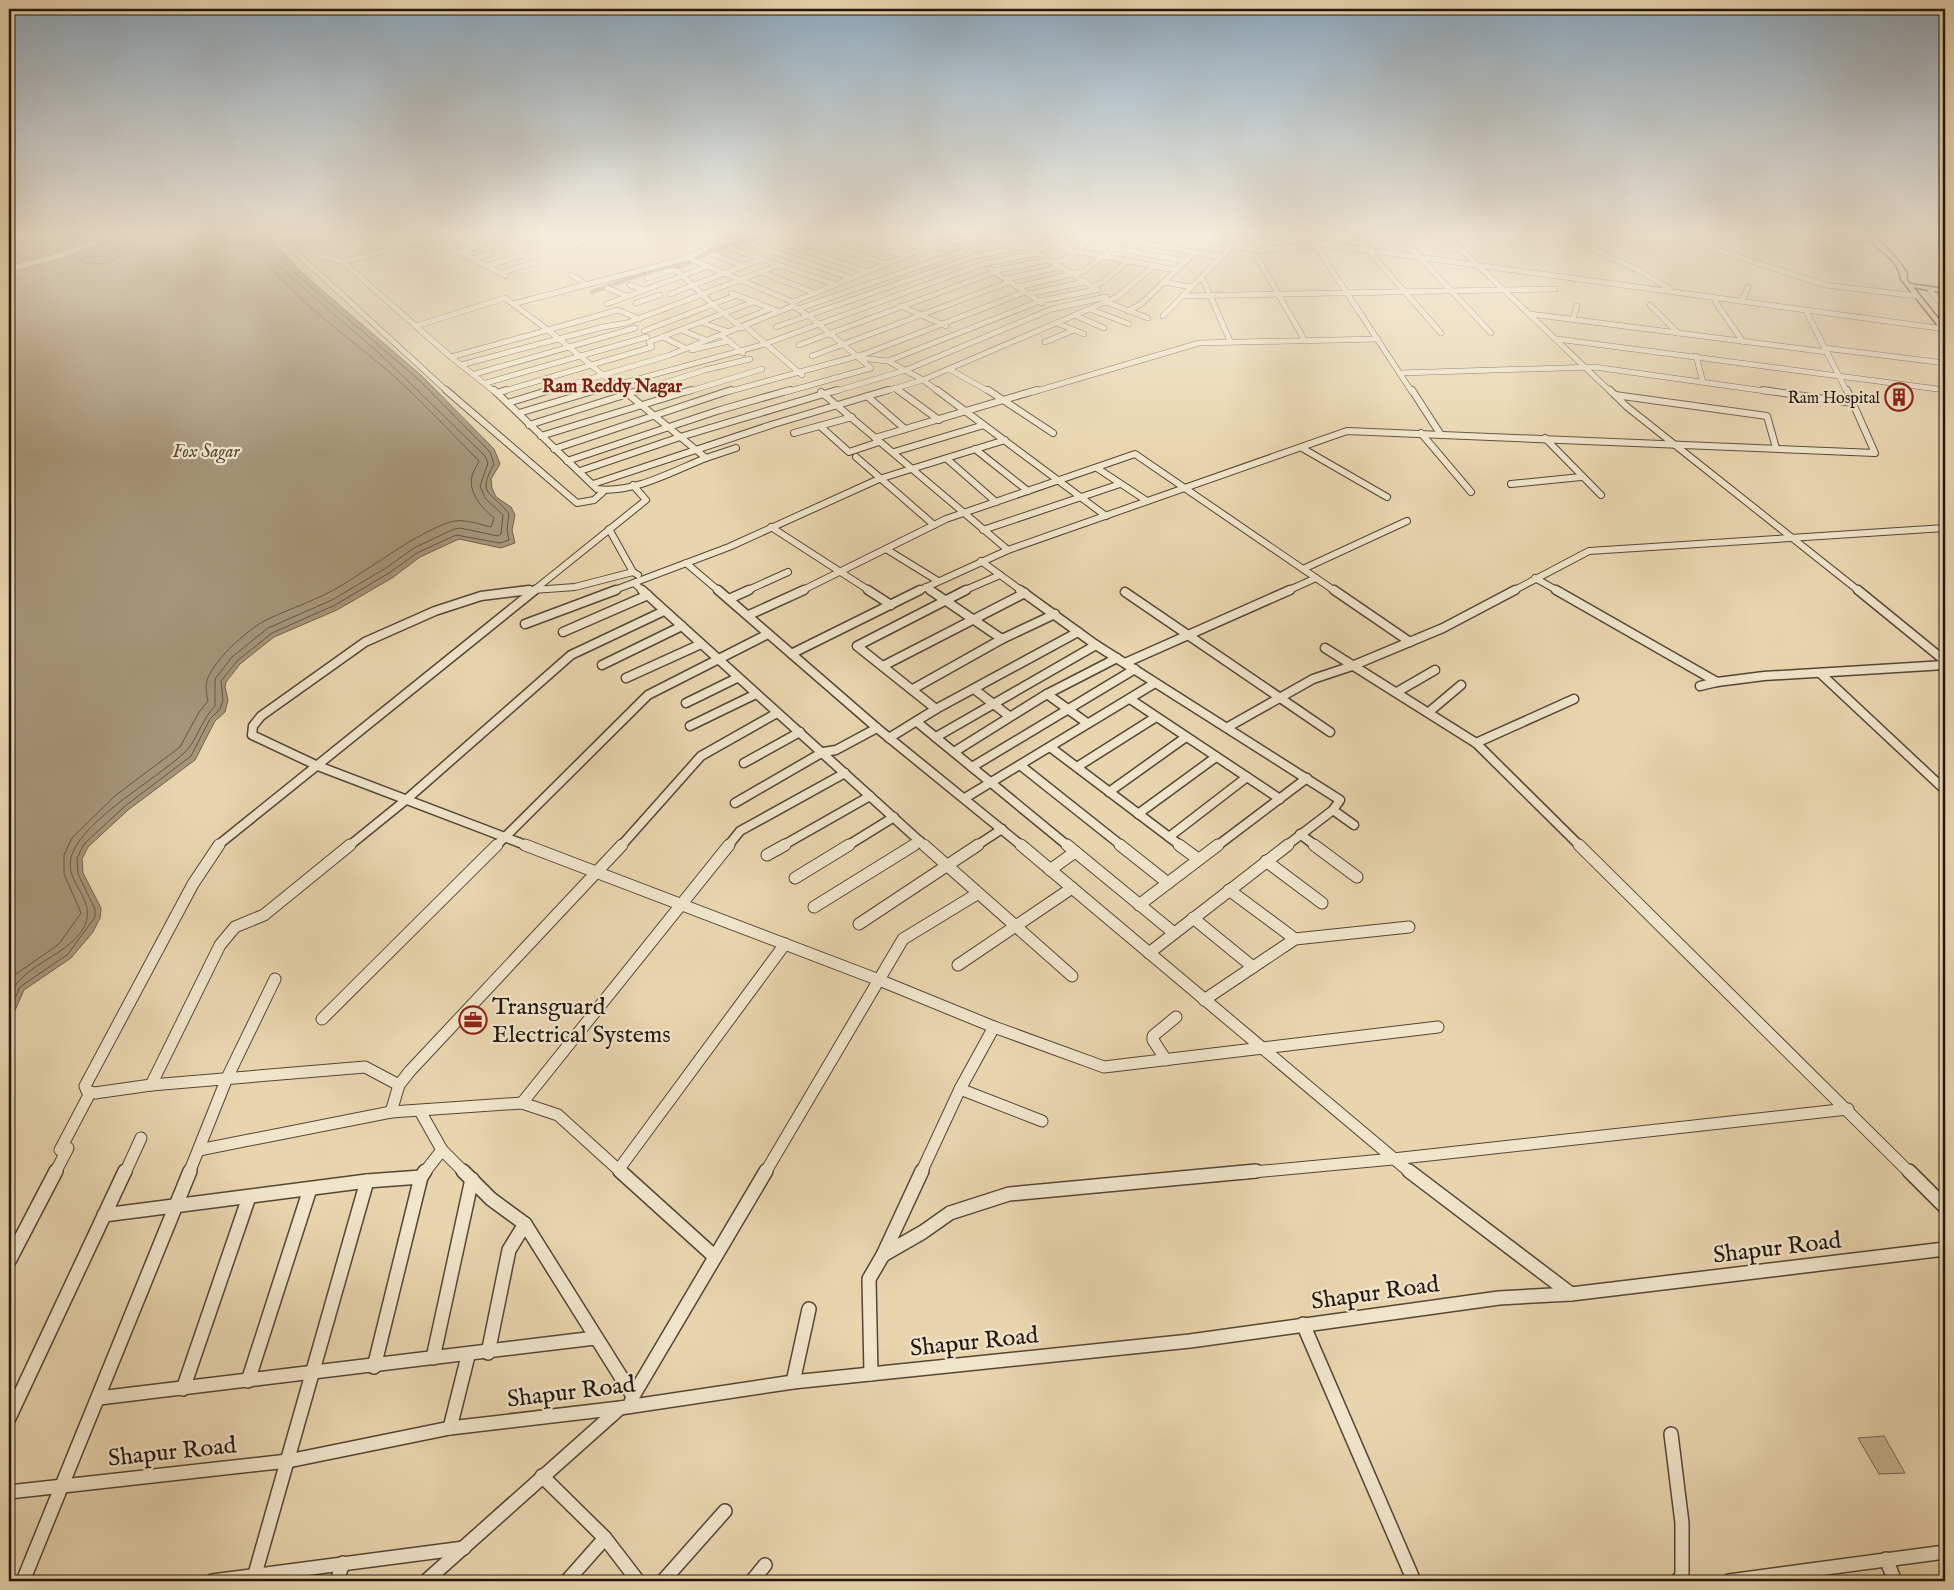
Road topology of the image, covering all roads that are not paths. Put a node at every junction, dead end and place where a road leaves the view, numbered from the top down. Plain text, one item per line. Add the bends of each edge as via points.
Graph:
1 (356, 309) edge
2 (397, 309) edge
3 (469, 309) edge
4 (520, 309) edge
5 (667, 309) edge
6 (700, 309) edge
7 (719, 309) edge
8 (734, 309) edge
9 (770, 309) joint
10 (787, 309) edge
11 (799, 309) edge
12 (829, 309) edge
13 (864, 309) edge
14 (898, 309) edge
15 (909, 309) edge
16 (938, 309) edge
17 (981, 309) edge
18 (1019, 309) edge
19 (1056, 309) edge
20 (1090, 309) joint
21 (1124, 309) edge
22 (1131, 309) edge
23 (1169, 309) edge
24 (1217, 309) edge
25 (1288, 309) edge
26 (1357, 309) edge
27 (1420, 309) edge
28 (1468, 309) edge
29 (1524, 309) edge
30 (1576, 309) edge
31 (1654, 309) edge
32 (1721, 309) edge
33 (1804, 309) edge
34 (1928, 309) edge
35 (1931, 309) edge
36 (1052, 310) junction
37 (1128, 311) junction
38 (780, 312) junction
39 (658, 313) junction
40 (724, 313) junction
41 (1807, 313) dead end
42 (1530, 314) junction
43 (922, 315) junction
44 (809, 316) junction
45 (1074, 316) junction
46 (1163, 316) dead end
47 (766, 318) junction
48 (1148, 318) dead end
49 (639, 319) junction
50 (675, 319) junction
51 (994, 319) joint
52 (1066, 319) junction
53 (1573, 319) junction
54 (700, 322) junction
55 (737, 322) junction
56 (627, 323) junction
57 (1056, 323) junction
58 (1129, 324) dead end
59 (943, 325) junction
60 (416, 326) junction
61 (692, 326) junction
62 (819, 326) junction
63 (743, 327) junction
64 (776, 327) junction
65 (1104, 328) dead end
66 (1945, 328) edge
67 (548, 330) junction
68 (682, 330) junction
69 (1074, 330) junction
70 (729, 332) junction
71 (960, 332) junction
72 (1441, 333) dead end
73 (1491, 333) dead end
74 (1084, 334) dead end
75 (1678, 334) junction
76 (721, 335) junction
77 (831, 335) junction
78 (788, 336) junction
79 (663, 338) junction
80 (1020, 338) joint
81 (559, 339) junction
82 (1378, 339) junction
83 (1557, 339) junction
84 (706, 340) junction
85 (978, 340) junction
86 (728, 341) junction
87 (1230, 341) junction
88 (1306, 341) junction
89 (1045, 342) dead end
90 (1743, 342) junction
91 (984, 343) dead end
92 (765, 344) junction
93 (842, 344) junction
94 (799, 345) junction
95 (569, 347) junction
96 (685, 348) junction
97 (1825, 350) junction
98 (740, 351) junction
99 (677, 352) junction
100 (451, 356) junction
101 (580, 356) junction
102 (812, 356) junction
103 (1696, 356) junction
104 (857, 357) junction
105 (750, 359) junction
106 (694, 361) junction
107 (888, 361) junction
108 (1945, 363) edge
109 (461, 365) junction
110 (591, 366) junction
111 (826, 366) junction
112 (1584, 367) junction
113 (871, 368) junction
114 (762, 369) junction
115 (949, 369) junction
116 (906, 370) junction
117 (1400, 372) junction
118 (474, 374) junction
119 (604, 374) junction
120 (800, 374) junction
121 (1839, 375) junction
122 (880, 378) junction
123 (773, 380) junction
124 (923, 380) junction
125 (1703, 382) junction
126 (486, 383) junction
127 (812, 383) junction
128 (615, 384) junction
129 (895, 388) junction
130 (1945, 390) edge
131 (497, 393) junction
132 (626, 394) junction
133 (824, 394) junction
134 (1614, 395) junction
135 (867, 396) junction
136 (1005, 400) junction
137 (508, 403) junction
138 (1853, 403) junction
139 (640, 405) junction
140 (839, 405) junction
141 (966, 412) junction
142 (519, 413) junction
143 (654, 415) junction
144 (852, 417) junction
145 (939, 420) junction
146 (529, 425) junction
147 (984, 425) junction
148 (667, 426) junction
149 (820, 426) junction
150 (905, 429) junction
151 (794, 433) dead end
152 (1052, 433) dead end
153 (1421, 434) junction
154 (1441, 435) junction
155 (541, 436) junction
156 (680, 437) junction
157 (1545, 438) junction
158 (877, 440) junction
159 (1005, 440) junction
160 (1672, 443) junction
161 (736, 448) dead end
162 (1302, 448) junction
163 (1776, 448) junction
164 (554, 449) junction
165 (975, 449) junction
166 (695, 450) junction
167 (894, 452) junction
168 (856, 457) dead end
169 (706, 458) junction
170 (947, 459) junction
171 (567, 461) junction
172 (912, 468) junction
173 (1097, 468) junction
174 (580, 471) junction
175 (1581, 477) junction
176 (879, 479) junction
177 (1059, 480) junction
178 (593, 484) junction
179 (1120, 484) junction
180 (1511, 484) dead end
181 (633, 485) junction
182 (1183, 487) junction
183 (1028, 491) junction
184 (603, 492) junction
185 (1471, 492) dead end
186 (1601, 495) dead end
187 (1388, 497) dead end
188 (1082, 498) junction
189 (1147, 501) junction
190 (996, 502) junction
191 (962, 513) junction
192 (1106, 516) junction
193 (1407, 521) dead end
194 (934, 525) junction
195 (771, 527) junction
196 (1945, 528) edge
197 (609, 529) junction
198 (983, 530) junction
199 (1792, 536) junction
200 (886, 550) junction
201 (1008, 550) junction
202 (981, 560) junction
203 (686, 563) junction
204 (1303, 569) junction
205 (633, 572) junction
206 (788, 572) dead end
207 (842, 572) junction
208 (1000, 575) junction
209 (1316, 578) junction
210 (1535, 578) junction
211 (644, 579) junction
212 (938, 581) junction
213 (634, 583) junction
214 (926, 587) junction
215 (535, 589) junction
216 (1125, 592) dead end
217 (1025, 593) junction
218 (648, 595) junction
219 (729, 599) junction
220 (943, 600) junction
221 (891, 605) junction
222 (664, 611) junction
223 (1055, 614) junction
224 (749, 615) junction
225 (974, 621) junction
226 (525, 624) dead end
227 (682, 626) junction
228 (563, 632) dead end
229 (1078, 632) junction
230 (768, 634) junction
231 (1188, 635) junction
232 (1002, 639) junction
233 (1410, 642) junction
234 (700, 644) junction
235 (1096, 645) junction
236 (1325, 648) dead end
237 (793, 653) junction
238 (719, 658) junction
239 (1117, 658) junction
240 (1125, 663) junction
241 (1945, 663) edge
242 (602, 665) dead end
243 (883, 666) junction
244 (1352, 666) junction
245 (1135, 669) junction
246 (1435, 670) dead end
247 (1820, 673) junction
248 (626, 678) dead end
249 (737, 678) junction
250 (1717, 682) junction
251 (1155, 683) junction
252 (1460, 685) dead end
253 (1700, 686) dead end
254 (974, 689) junction
255 (913, 690) junction
256 (1397, 692) junction
257 (756, 694) junction
258 (1047, 694) junction
259 (1281, 697) junction
260 (1130, 699) junction
261 (1574, 699) dead end
262 (686, 703) dead end
263 (994, 704) junction
264 (1067, 708) junction
265 (936, 709) junction
266 (1429, 712) junction
267 (777, 713) junction
268 (1009, 716) junction
269 (1156, 717) junction
270 (917, 722) junction
271 (1087, 723) junction
272 (690, 726) dead end
273 (877, 728) junction
274 (1228, 728) junction
275 (800, 732) junction
276 (1330, 732) dead end
277 (1186, 736) junction
278 (936, 737) junction
279 (889, 738) junction
280 (1476, 743) junction
281 (1050, 747) junction
282 (823, 752) junction
283 (954, 752) junction
284 (1216, 757) junction
285 (744, 763) dead end
286 (1020, 765) junction
287 (318, 766) junction
288 (972, 767) junction
289 (1077, 767) junction
290 (845, 773) junction
291 (1247, 777) junction
292 (1307, 778) junction
293 (991, 783) junction
294 (1945, 790) edge
295 (1109, 792) junction
296 (870, 796) junction
297 (965, 798) junction
298 (407, 799) junction
299 (1280, 799) junction
300 (735, 803) dead end
301 (1333, 810) junction
302 (1138, 814) junction
303 (894, 817) junction
304 (1354, 825) dead end
305 (1002, 829) junction
306 (1300, 834) junction
307 (506, 836) junction
308 (1169, 837) junction
309 (920, 840) junction
310 (1076, 852) junction
311 (767, 855) dead end
312 (1198, 859) junction
313 (1266, 861) junction
314 (947, 867) junction
315 (1050, 870) junction
316 (598, 872) junction
317 (1358, 877) dead end
318 (795, 878) dead end
319 (1168, 883) junction
320 (1072, 888) junction
321 (1229, 890) junction
322 (976, 894) junction
323 (1322, 903) dead end
324 (1140, 904) junction
325 (683, 905) junction
326 (814, 907) dead end
327 (1193, 918) junction
328 (859, 924) dead end
329 (1014, 927) junction
330 (1409, 927) dead end
331 (1174, 933) junction
332 (1295, 939) junction
333 (785, 944) junction
334 (1149, 953) junction
335 (958, 966) dead end
336 (1253, 967) junction
337 (1072, 976) dead end
338 (275, 980) dead end
339 (879, 980) junction
340 (1204, 1000) junction
341 (1176, 1017) dead end
342 (322, 1019) dead end
343 (994, 1027) junction
344 (1438, 1027) dead end
345 (1261, 1048) junction
346 (1166, 1060) junction
347 (227, 1078) junction
348 (152, 1085) junction
349 (399, 1085) junction
350 (960, 1089) junction
351 (90, 1093) junction
352 (522, 1103) junction
353 (1848, 1109) junction
354 (420, 1111) junction
355 (391, 1112) junction
356 (1042, 1121) dead end
357 (141, 1138) dead end
358 (199, 1150) junction
359 (442, 1150) junction
360 (1393, 1159) junction
361 (619, 1169) junction
362 (421, 1177) junction
363 (472, 1178) junction
364 (367, 1181) junction
365 (310, 1189) junction
366 (250, 1197) junction
367 (177, 1207) junction
368 (1945, 1207) edge
369 (104, 1215) junction
370 (525, 1224) junction
371 (1945, 1249) edge
372 (883, 1254) junction
373 (714, 1256) junction
374 (9, 1261) edge
375 (1571, 1294) junction
376 (809, 1308) dead end
377 (1303, 1324) junction
378 (595, 1338) junction
379 (488, 1353) junction
380 (468, 1356) junction
381 (433, 1358) junction
382 (374, 1367) junction
383 (313, 1374) junction
384 (871, 1374) junction
385 (248, 1381) junction
386 (793, 1382) junction
387 (183, 1389) junction
388 (99, 1398) junction
389 (628, 1403) junction
390 (9, 1418) edge
391 (450, 1428) junction
392 (1671, 1434) dead end
393 (288, 1461) junction
394 (542, 1476) junction
395 (63, 1485) junction
396 (9, 1492) edge
397 (724, 1511) dead end
398 (605, 1538) junction
399 (464, 1548) junction
400 (1945, 1552) edge
401 (1886, 1559) junction
402 (342, 1563) junction
403 (765, 1565) dead end
404 (254, 1578) edge
405 (23, 1581) edge
406 (212, 1581) edge
407 (337, 1581) edge
408 (426, 1581) edge
409 (567, 1581) edge
410 (638, 1581) edge
411 (663, 1581) edge
412 (752, 1581) edge
413 (1414, 1581) edge
414 (1677, 1581) edge
415 (1729, 1581) edge
416 (1895, 1581) edge

1 - 184 street via 577,503 594,500
2 - 60 street
3 - 60 street
4 - 67 street
5 - 39 street
6 - 50 street
7 - 40 street
8 - 40 street
9 - 38 street
9 - 55 street
10 - 38 street
11 - 44 street
12 - 44 street
13 - 62 street
14 - 77 street
15 - 43 street
16 - 43 street
17 - 59 street
18 - 51 street
19 - 36 street
20 - 45 street
20 - 58 street
21 - 37 street
22 - 37 street
23 - 46 street
24 - 87 street
25 - 88 street
26 - 82 street
27 - 72 street
28 - 73 street
29 - 42 street
30 - 53 street
31 - 75 street
32 - 90 street
33 - 66 street
34 - 66 main road
35 - 66 main road
36 - 52 street
36 - 85 street
37 - 48 street
38 - 47 street
39 - 49 street
39 - 50 street
40 - 54 street
40 - 55 street
41 - 97 street
42 - 53 street
42 - 83 street
43 - 59 street
43 - 93 street
44 - 62 street
44 - 64 street
45 - 52 street
45 - 65 street
47 - 63 street
47 - 64 street
49 - 56 street
49 - 67 street via 618,310
50 - 61 street
50 - 101 street via 646,334
51 - 71 street
52 - 57 street
53 - 75 street
54 - 61 street
54 - 70 street
55 - 63 street
56 - 81 street via 602,326
56 - 95 street via 636,328
57 - 69 street
57 - 80 street
59 - 71 street
59 - 104 street
60 - 100 street
61 - 68 street
62 - 77 street
62 - 78 street
63 - 70 street
63 - 92 street
64 - 78 street
67 - 81 street
67 - 100 street
68 - 79 street
68 - 84 street
69 - 74 street
69 - 89 street
70 - 76 street
71 - 85 street
71 - 107 street
75 - 90 street
76 - 84 street
76 - 86 street
77 - 93 street
77 - 94 street
78 - 92 street
78 - 94 street
79 - 96 street
79 - 110 street via 649,342 652,347
80 - 115 street via 993,347
81 - 95 street
81 - 109 street
82 - 88 street
82 - 117 street
83 - 103 street
83 - 112 street
84 - 96 street
85 - 91 street
85 - 116 street
86 - 98 street
86 - 99 street
87 - 88 street
87 - 136 street via 1190,345
90 - 97 street
92 - 98 street
92 - 120 street
93 - 102 street
93 - 104 street
94 - 102 street
95 - 101 street
95 - 118 street
96 - 99 street
97 - 108 street
97 - 121 street
98 - 105 street
98 - 106 street
99 - 106 street
99 - 119 street
100 - 109 street
101 - 110 street
101 - 126 street
102 - 111 street
103 - 121 street
103 - 125 street
104 - 107 street
104 - 111 street
104 - 113 street
105 - 114 street
105 - 132 street
106 - 128 street
107 - 116 street
109 - 118 street
110 - 119 street
110 - 131 street
111 - 120 street
112 - 117 street
112 - 125 street
112 - 134 street
113 - 122 street
113 - 127 street
114 - 123 street
114 - 139 street
115 - 124 street
115 - 136 street
116 - 122 street
116 - 124 street
117 - 154 street
118 - 126 street
119 - 128 street
119 - 137 street
120 - 123 street
120 - 127 street
121 - 130 street
121 - 138 street
122 - 133 street
123 - 143 street
124 - 129 street
124 - 141 street
125 - 138 street
126 - 131 street
127 - 133 street
127 - 148 street
128 - 132 street
128 - 142 street
129 - 135 street
129 - 145 street
131 - 137 street
132 - 139 street
132 - 146 street
133 - 140 street
133 - 156 street
134 - 160 street
134 - 163 street via 1767,416
135 - 140 street
135 - 150 street
136 - 141 street
136 - 152 street
137 - 142 street
138 - 163 street via 1875,453
139 - 143 street
139 - 155 street
140 - 144 street
140 - 166 street
141 - 145 street
141 - 147 street
142 - 146 street
143 - 148 street
143 - 164 street
144 - 149 street
144 - 158 street
145 - 150 street
146 - 155 street
147 - 159 street
147 - 167 street
148 - 156 street
148 - 171 street
149 - 151 street
149 - 158 street via 849,452
150 - 158 street
153 - 154 street
153 - 162 street via 1347,431
153 - 185 street
154 - 157 street
155 - 164 street
156 - 166 street
156 - 174 street
157 - 160 street
157 - 175 street
158 - 167 street
159 - 165 street
159 - 177 street
160 - 163 street
160 - 199 street
161 - 169 street
162 - 182 street
162 - 187 street
164 - 171 street
165 - 170 street
165 - 183 street
166 - 169 street
166 - 178 street
167 - 172 street
168 - 176 street
169 - 181 street
170 - 172 street
170 - 190 street
171 - 174 street
172 - 176 street
172 - 191 street
173 - 177 street
173 - 179 street
173 - 182 street via 1135,454
174 - 178 street
175 - 180 street
175 - 186 street
176 - 194 street
176 - 195 street
177 - 183 street
177 - 188 street
178 - 184 street
179 - 188 street
179 - 189 street
181 - 184 street
181 - 197 street via 646,500
182 - 189 street
182 - 204 street
183 - 190 street
188 - 192 street
188 - 198 street
189 - 192 street
190 - 191 street
191 - 194 street
191 - 198 street
192 - 201 street
193 - 204 street
194 - 200 street
195 - 203 street
195 - 207 street
196 - 199 street
197 - 205 street
197 - 215 street
198 - 201 street
199 - 210 street via 1589,551
199 - 241 street
200 - 207 street
200 - 212 street
201 - 202 street
202 - 208 street
202 - 212 street
203 - 211 street
203 - 219 street
204 - 209 street
205 - 211 street
205 - 215 street via 575,587
206 - 219 street
207 - 221 street
207 - 224 street
208 - 217 street
208 - 220 street
209 - 231 street
209 - 233 street
210 - 233 street via 1443,628
210 - 250 street
211 - 213 street
212 - 214 street
213 - 218 street
213 - 226 street
214 - 220 street
214 - 221 street
215 - 287 street
215 - 287 street via 481,596 365,642 261,716 253,726 252,735
216 - 231 street
217 - 223 street
217 - 225 street
218 - 222 street
218 - 228 street
219 - 224 street
220 - 225 street
220 - 243 street via 857,646
221 - 237 street
222 - 227 street
222 - 298 street via 571,655
223 - 229 street
223 - 232 street
224 - 230 street
225 - 232 street
225 - 243 street
227 - 234 street
227 - 242 street
229 - 235 street
229 - 254 street
230 - 237 street
230 - 238 street
231 - 240 street
231 - 259 street
232 - 255 street
233 - 244 street
234 - 238 street
234 - 248 street
235 - 239 street
235 - 263 street
236 - 244 street
237 - 273 street
238 - 249 street
238 - 307 street via 648,695
239 - 240 street
239 - 258 street
240 - 245 street
241 - 247 street
243 - 255 street
244 - 256 street
244 - 259 street via 1313,679
245 - 251 street
245 - 264 street
246 - 256 street
247 - 250 street
247 - 294 street
249 - 257 street
249 - 262 street
250 - 253 street
251 - 260 street
251 - 274 street
252 - 266 street
254 - 263 street
254 - 265 street
255 - 265 street
256 - 266 street
257 - 267 street
257 - 272 street
258 - 264 street
258 - 268 street
259 - 274 street
259 - 276 street
260 - 269 street
260 - 271 street
261 - 280 street
263 - 268 street
263 - 278 street
264 - 271 street
264 - 288 street
265 - 270 street
266 - 280 street
267 - 275 street
267 - 316 street via 701,756
268 - 283 street
269 - 277 street
269 - 289 street
270 - 278 street
270 - 279 street
271 - 281 street
273 - 279 street
273 - 282 street via 836,750
274 - 292 street
275 - 282 street
275 - 285 street
277 - 284 street
277 - 295 street
278 - 283 street
279 - 297 street
280 - 353 street
281 - 286 street
281 - 289 street
282 - 290 street
282 - 300 street
283 - 288 street
284 - 291 street
284 - 302 street
286 - 293 street
286 - 319 street
287 - 298 street
287 - 351 street via 215,848 85,1086
288 - 293 street
289 - 295 street
290 - 296 street
290 - 325 street via 740,831
291 - 299 street
291 - 308 street
292 - 299 street
292 - 301 street via 1338,796 1340,803
293 - 297 street
293 - 310 street
295 - 302 street
296 - 303 street
296 - 311 street
297 - 305 street
298 - 307 street
298 - 348 street via 264,915 229,932
299 - 312 street
301 - 304 street
301 - 306 street
302 - 308 street
303 - 309 street
303 - 318 street
305 - 314 street
305 - 315 street
306 - 313 street
306 - 317 street
307 - 316 street
307 - 342 street
308 - 312 street
309 - 314 street
309 - 326 street
310 - 315 street
310 - 324 street
312 - 319 street
313 - 321 street
313 - 323 street
314 - 322 street
314 - 328 street
315 - 320 street
316 - 325 street
316 - 349 street
319 - 324 street
320 - 329 street
320 - 334 street
321 - 327 street
321 - 332 street
322 - 329 street
322 - 339 street via 903,940
324 - 331 street
325 - 333 street
325 - 352 street
327 - 331 street
327 - 336 street
329 - 335 street
329 - 337 street
330 - 332 street
331 - 334 street
332 - 336 street
333 - 339 street
333 - 361 street
334 - 340 street
336 - 340 street
338 - 347 street
339 - 343 street
339 - 373 street
340 - 345 street
341 - 346 street via 1153,1036
343 - 346 street via 1104,1067
343 - 350 street
344 - 345 street
345 - 346 street
345 - 360 street
347 - 348 street
347 - 349 street via 365,1067
347 - 358 street
348 - 351 street
349 - 355 street
350 - 356 street
350 - 372 street
351 - 374 street
352 - 354 street
352 - 361 street via 558,1115
353 - 360 street
353 - 368 street
354 - 355 street
354 - 359 street
355 - 358 street
357 - 369 street
358 - 367 street
359 - 362 street
359 - 363 street
360 - 372 street via 1009,1194 950,1213
360 - 375 street
361 - 373 street
362 - 364 street
362 - 382 street
363 - 370 street via 491,1198
363 - 381 street
364 - 365 street
364 - 383 street
365 - 366 street
365 - 385 street
366 - 367 street
366 - 387 street
367 - 369 street
367 - 388 street
369 - 390 street
370 - 378 street
370 - 379 street via 508,1250
371 - 375 street, Shapur Road
372 - 384 street via 869,1279
373 - 389 street
375 - 377 street, Shapur Road via 1499,1298
376 - 386 street
377 - 384 street, Shapur Road via 1190,1341
377 - 413 street
378 - 379 street
378 - 389 street
379 - 380 street
380 - 381 street
380 - 391 street
381 - 382 street
382 - 383 street
383 - 385 street
383 - 393 street
384 - 386 street, Shapur Road
385 - 387 street
386 - 389 street, Shapur Road
387 - 388 street
388 - 395 street
389 - 391 street, Shapur Road
389 - 394 street
391 - 393 street, Shapur Road
392 - 414 street via 1682,1523 1682,1576
393 - 395 street, Shapur Road
393 - 404 street
394 - 398 street
394 - 399 street
395 - 396 street, Shapur Road
395 - 405 street
397 - 411 street
398 - 409 street
398 - 410 street
399 - 402 street
399 - 408 street
400 - 401 street
401 - 415 street
401 - 416 street
402 - 404 street
402 - 407 street
403 - 412 street
404 - 406 street

